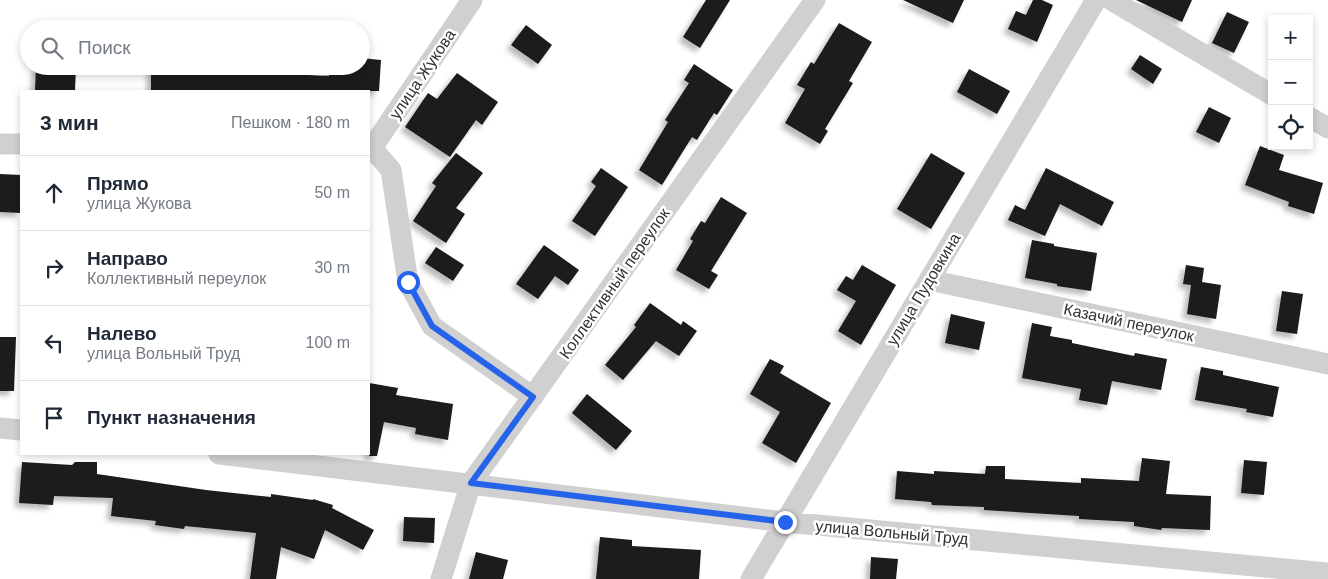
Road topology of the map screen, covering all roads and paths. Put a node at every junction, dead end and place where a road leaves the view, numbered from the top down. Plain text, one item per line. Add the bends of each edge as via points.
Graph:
1 (472, 0) edge
2 (815, 0) edge
3 (1096, 0) edge
4 (1111, 0) edge
5 (1268, 93) edge
6 (1313, 119) edge
7 (1328, 128) edge
8 (0, 144) edge
9 (20, 144) edge
10 (370, 148) edge
11 (929, 280) junction
12 (1328, 364) edge
13 (533, 397) junction
14 (0, 428) edge
15 (20, 430) edge
16 (228, 455) edge
17 (471, 483) junction
18 (785, 522) junction
19 (1328, 573) edge
20 (442, 579) edge
21 (751, 579) edge

1 - 10 street, улица Жукова
2 - 13 street, Коллективный переулок
3 - 11 street, улица Пудовкина
4 - 5 street
6 - 7 street
8 - 9 street
10 - 13 street, улица Жукова via 391,170 408,282 432,326
11 - 12 street, Казачий переулок
11 - 18 street, улица Пудовкина
13 - 17 street, Коллективный переулок
14 - 15 street
16 - 17 street, улица Вольный Труд
17 - 18 street, улица Вольный Труд
17 - 20 street, Коллективный переулок
18 - 19 street, улица Вольный Труд
18 - 21 street, улица Пудовкина

